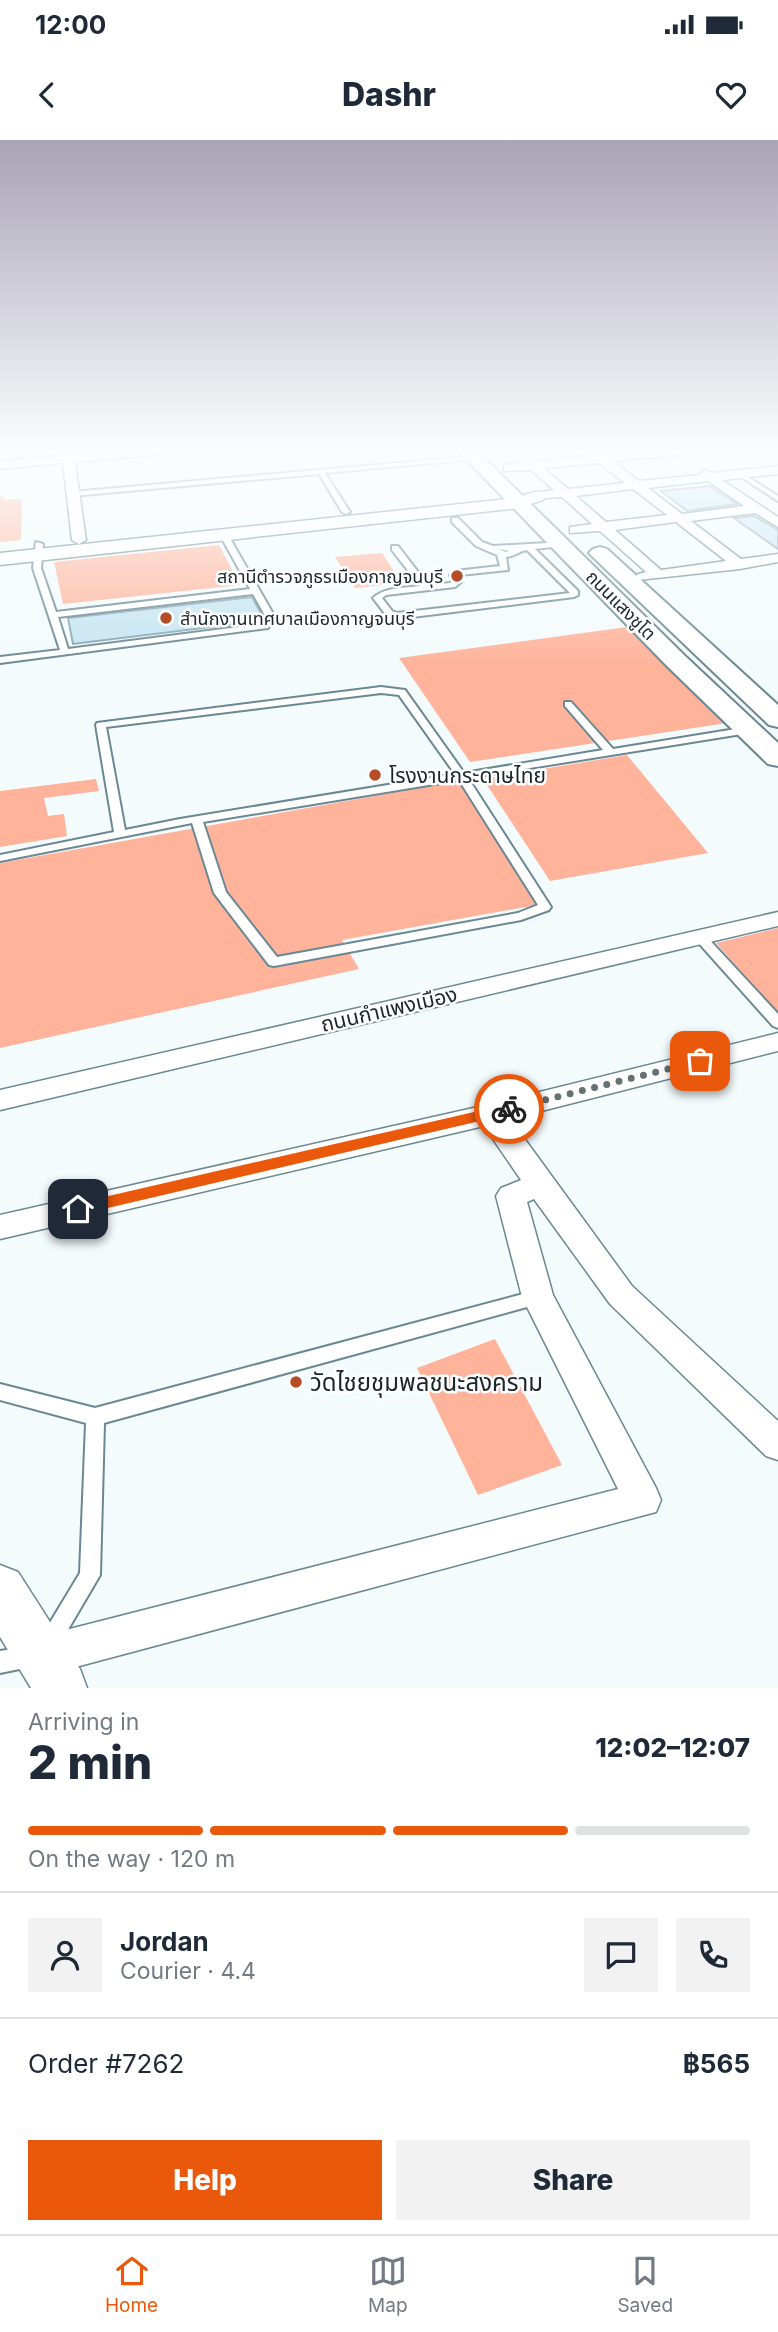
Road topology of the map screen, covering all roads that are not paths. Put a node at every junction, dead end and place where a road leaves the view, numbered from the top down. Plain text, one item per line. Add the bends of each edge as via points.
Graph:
1 (76, 522) edge
2 (248, 522) edge
3 (327, 522) edge
4 (457, 522) edge
5 (551, 522) edge
6 (599, 522) edge
7 (644, 522) edge
8 (685, 522) edge
9 (604, 527) junction
10 (224, 535) junction
11 (568, 537) junction
12 (79, 540) junction
13 (529, 547) junction
14 (0, 548) edge
15 (395, 548) dead end
16 (39, 549) junction
17 (497, 552) junction
18 (778, 558) edge
19 (0, 559) edge
20 (740, 565) junction
21 (657, 575) junction
22 (631, 582) junction
23 (426, 588) junction
24 (605, 589) junction
25 (255, 591) junction
26 (52, 615) junction
27 (65, 652) junction
28 (0, 660) edge
29 (724, 669) junction
30 (689, 674) junction
31 (568, 705) dead end
32 (778, 719) edge
33 (748, 730) junction
34 (610, 752) junction
35 (778, 758) edge
36 (461, 777) junction
37 (197, 820) junction
38 (120, 834) junction
39 (0, 858) edge
40 (778, 919) edge
41 (699, 937) junction
42 (778, 1023) edge
43 (778, 1042) edge
44 (0, 1100) edge
45 (491, 1114) junction
46 (540, 1185) junction
47 (0, 1227) edge
48 (538, 1297) junction
49 (0, 1392) edge
50 (95, 1417) junction
51 (778, 1444) edge
52 (0, 1590) edge
53 (34, 1669) edge

1 - 12 street
2 - 12 street
3 - 10 street
4 - 17 lane via 473,539
5 - 11 main road, ถนนแสงชูโต
6 - 9 street
7 - 9 street
8 - 20 street
9 - 11 street
9 - 21 street
10 - 16 street
10 - 25 lane
11 - 13 lane
11 - 22 main road, ถนนแสงชูโต
11 - 24 main road, ถนนแสงชูโต
12 - 16 street
13 - 17 lane via 502,546
13 - 23 lane via 574,596 397,616 377,598
14 - 16 street
15 - 23 lane
16 - 19 street
16 - 26 lane via 37,568
17 - 23 lane via 505,568 455,574 456,584
18 - 20 street
20 - 21 street
21 - 22 street
22 - 24 main road
22 - 29 main road, ถนนแสงชูโต
24 - 30 main road, ถนนแสงชูโต
25 - 26 lane
25 - 27 lane via 272,619 265,626
26 - 27 lane
27 - 28 lane
29 - 30 main road
29 - 32 main road, ถนนแสงชูโต
30 - 33 main road, ถนนแสงชูโต
31 - 34 lane
33 - 34 lane
33 - 35 main road, ถนนแสงชูโต
34 - 36 lane
36 - 37 lane
36 - 37 lane via 545,907 522,916 274,962 220,893
36 - 38 lane via 402,692 381,690 100,725
37 - 38 lane
38 - 39 lane
40 - 41 street, ถนนกำแพงเมือง
41 - 42 lane
41 - 44 street, ถนนกำแพงเมือง
43 - 45 street
45 - 46 street
45 - 47 street
46 - 48 street via 511,1196
46 - 51 street via 621,1295
48 - 50 lane
48 - 53 street via 643,1500
49 - 50 lane
50 - 53 lane via 90,1575
52 - 53 street

